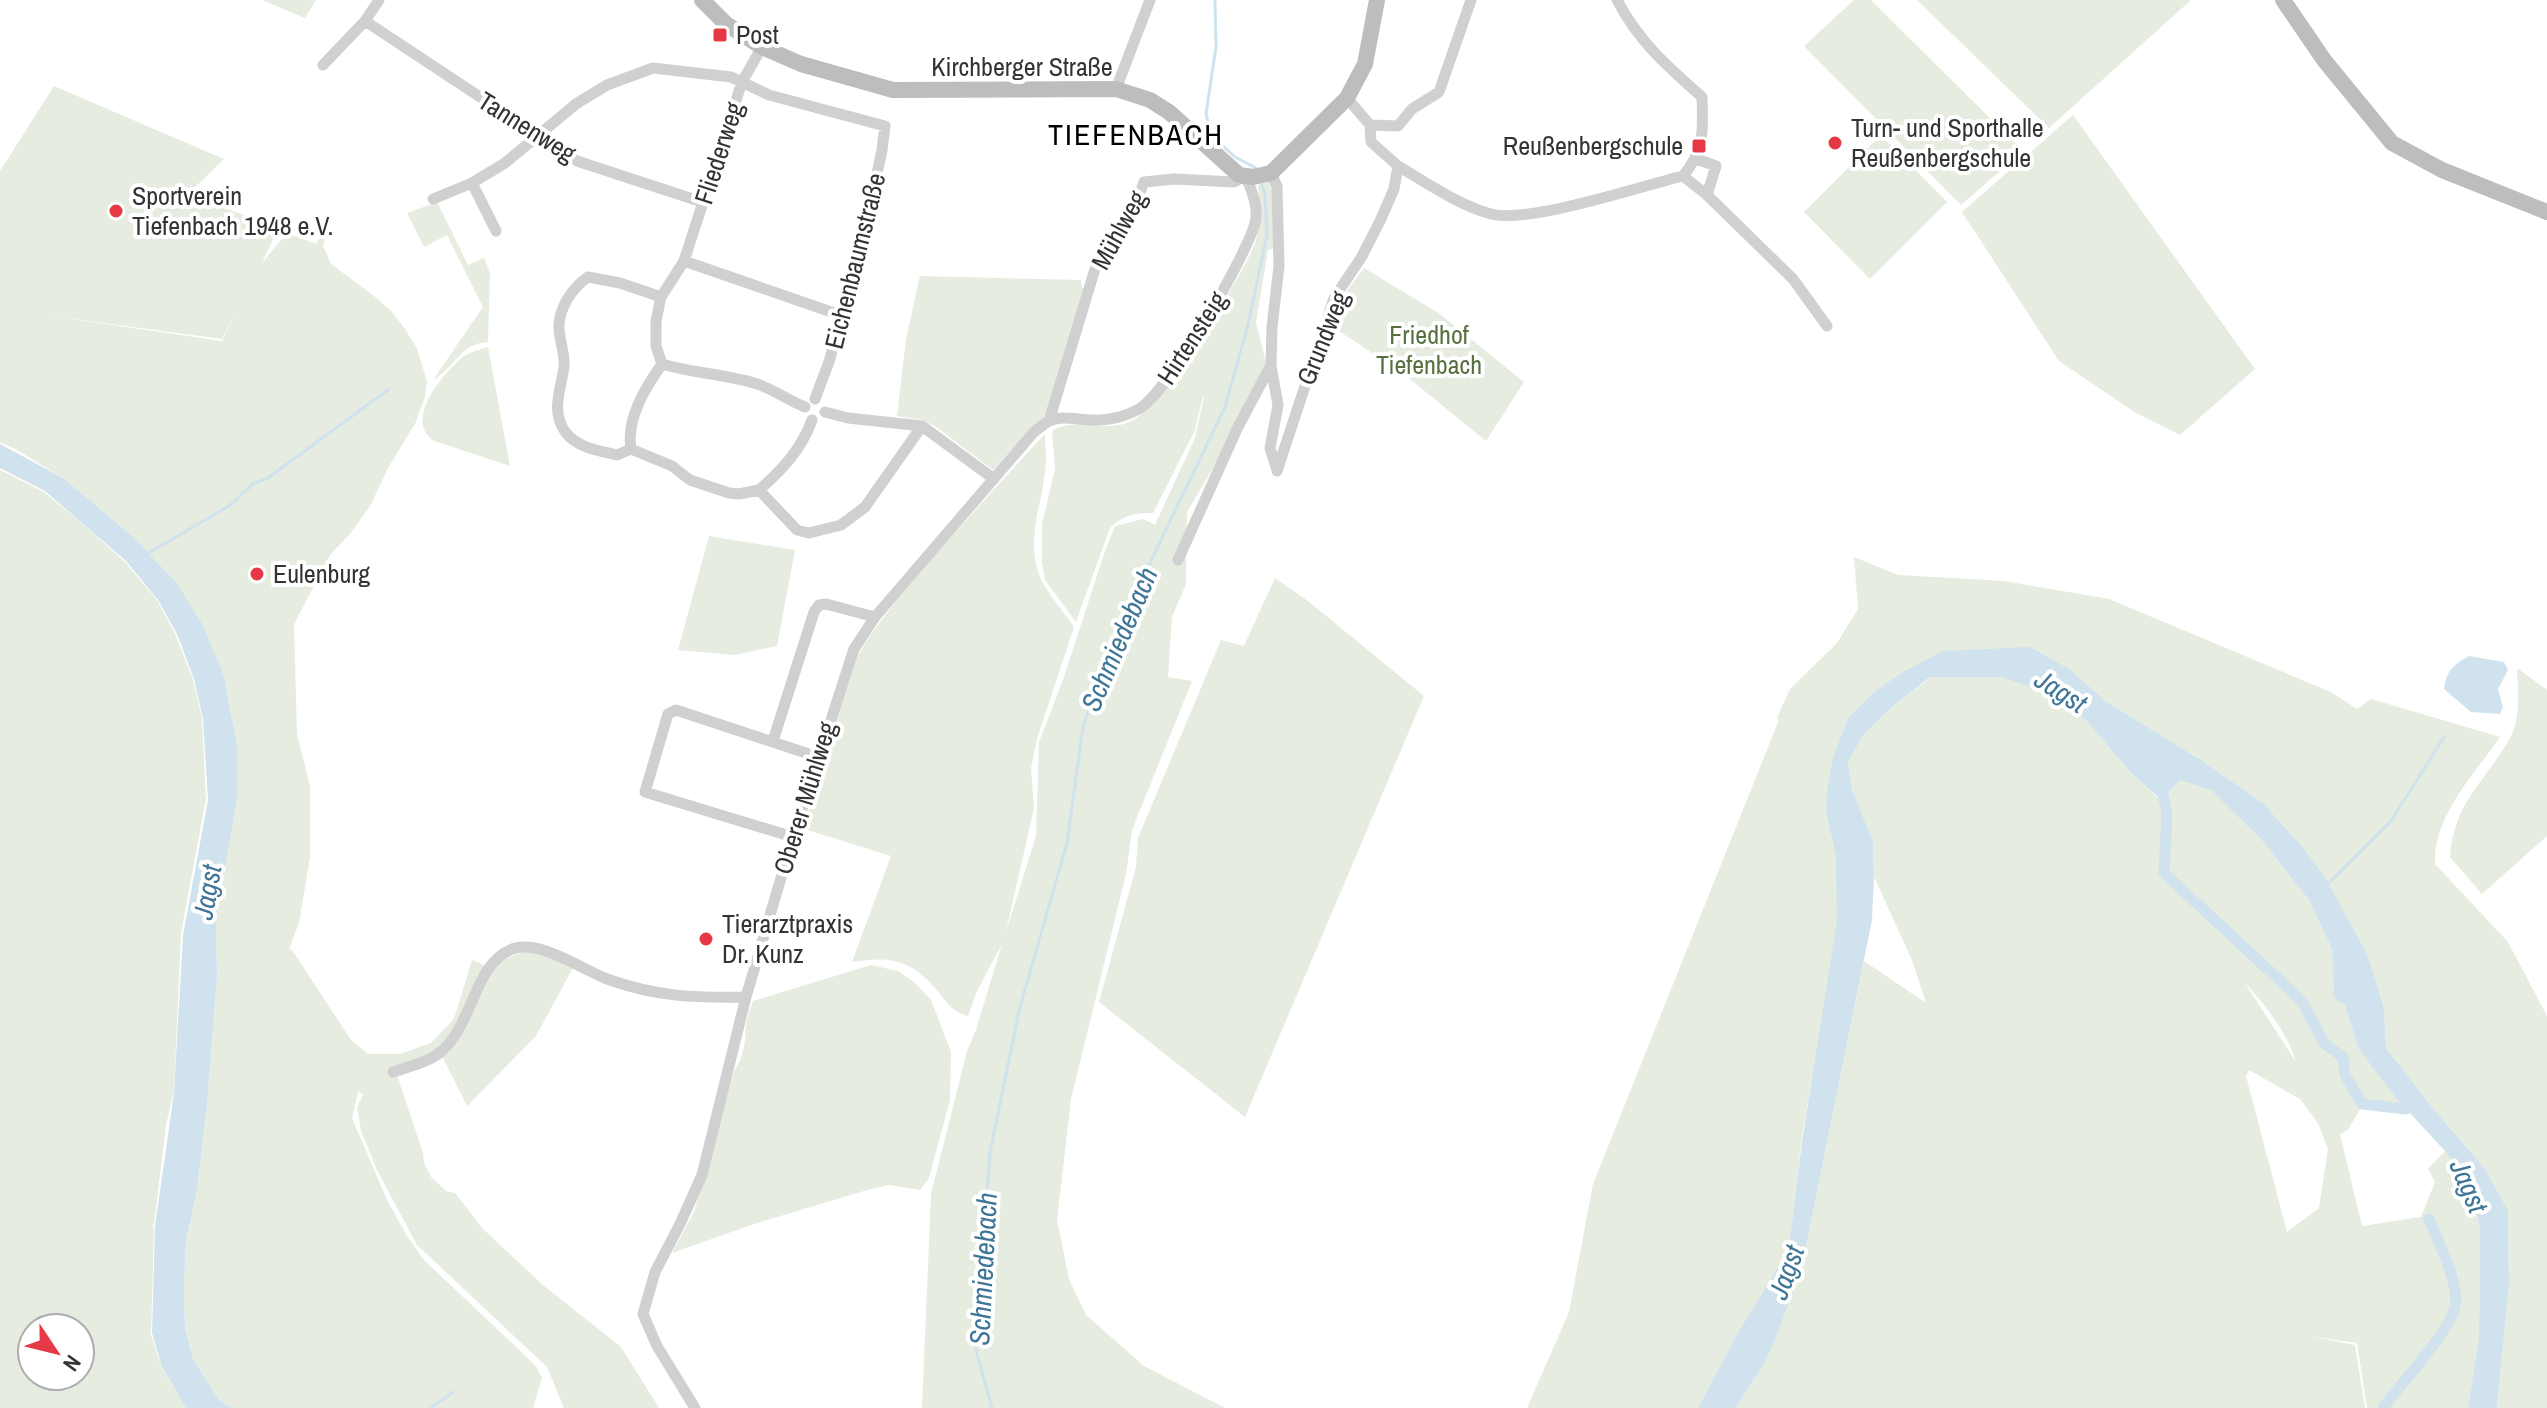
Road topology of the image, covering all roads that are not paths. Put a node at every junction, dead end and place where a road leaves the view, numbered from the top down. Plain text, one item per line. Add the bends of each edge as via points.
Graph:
1 (379, 0) edge
2 (702, 0) edge
3 (1150, 0) edge
4 (1377, 0) edge
5 (1471, 0) edge
6 (1617, 0) edge
7 (2283, 0) edge
8 (365, 21) junction
9 (762, 47) junction
10 (323, 65) dead end
11 (742, 82) junction
12 (1116, 89) junction
13 (1347, 98) junction
14 (1370, 125) junction
15 (537, 135) junction
16 (1697, 159) junction
17 (1398, 166) junction
18 (1259, 175) junction
19 (1683, 176) junction
20 (472, 183) junction
21 (1707, 195) junction
22 (433, 199) dead end
23 (702, 202) junction
24 (2547, 212) edge
25 (496, 231) dead end
26 (684, 261) junction
27 (661, 297) junction
28 (840, 315) junction
29 (1827, 326) dead end
30 (662, 364) junction
31 (1271, 365) junction
32 (810, 403) junction
33 (825, 412) junction
34 (812, 420) junction
35 (1049, 421) junction
36 (922, 426) junction
37 (631, 449) junction
38 (994, 479) junction
39 (759, 490) junction
40 (1178, 560) dead end
41 (875, 617) junction
42 (773, 741) junction
43 (818, 757) junction
44 (793, 837) junction
45 (746, 997) junction
46 (393, 1072) dead end
47 (695, 1408) edge

1 - 8 street
2 - 9 main road, Kirchberger Straße via 726,24
3 - 12 street
4 - 13 main road via 1365,64
5 - 14 street via 1439,92 1412,109 1398,126
6 - 16 street via 1652,53 1702,97
7 - 24 main road via 2392,143 2442,170
8 - 10 street
8 - 15 street, Tannenweg
9 - 11 street, Fliederweg
9 - 12 main road, Kirchberger Straße via 893,90
11 - 15 street via 653,68 607,85
11 - 23 street, Fliederweg
11 - 28 street, Eichenbaumstraße via 769,95 885,126 849,307
12 - 18 main road, Kirchberger Straße via 1169,112 1239,175
13 - 14 street
13 - 18 main road
14 - 17 street via 1371,142
15 - 20 street
15 - 23 street, Tannenweg via 577,161
16 - 19 street
16 - 21 street via 1716,166
17 - 19 street via 1493,215 1536,213
17 - 31 street, Grundweg via 1380,221 1334,298 1277,471 1270,448 1278,405
18 - 31 street via 1277,186 1279,266
18 - 35 street, Hirtensteig via 1252,189 1256,220 1238,265 1153,398 1112,420
18 - 35 street, Mühlweg via 1234,182 1144,182 1132,213 1098,259
19 - 21 street
20 - 22 street
20 - 25 street
21 - 29 street via 1793,279
23 - 26 street, Fliederweg
26 - 27 street, Fliederweg
26 - 28 street
27 - 30 street, Fliederweg via 656,346
27 - 37 street via 588,277 575,286 559,327 564,364 557,401 566,433 617,455
28 - 32 street, Eichenbaumstraße via 830,359
30 - 32 street via 752,382
30 - 37 street via 640,401
31 - 40 street
32 - 33 street via 822,402
32 - 34 street via 805,414
33 - 34 street
33 - 36 street
34 - 39 street via 794,455
35 - 38 street, Oberer Mühlweg
36 - 38 street
36 - 39 street via 865,507 841,525 809,533 797,530
37 - 39 street via 672,466 690,480 729,493
38 - 41 street, Oberer Mühlweg
41 - 42 street via 819,605
41 - 43 street, Oberer Mühlweg via 854,649
42 - 43 street
42 - 44 street via 676,710 668,714 645,792
43 - 44 street, Oberer Mühlweg
44 - 45 street, Oberer Mühlweg
45 - 46 street via 654,993 555,955 511,949 490,966 461,1030 438,1054
45 - 47 street, Oberer Mühlweg via 702,1175 655,1272 643,1314

